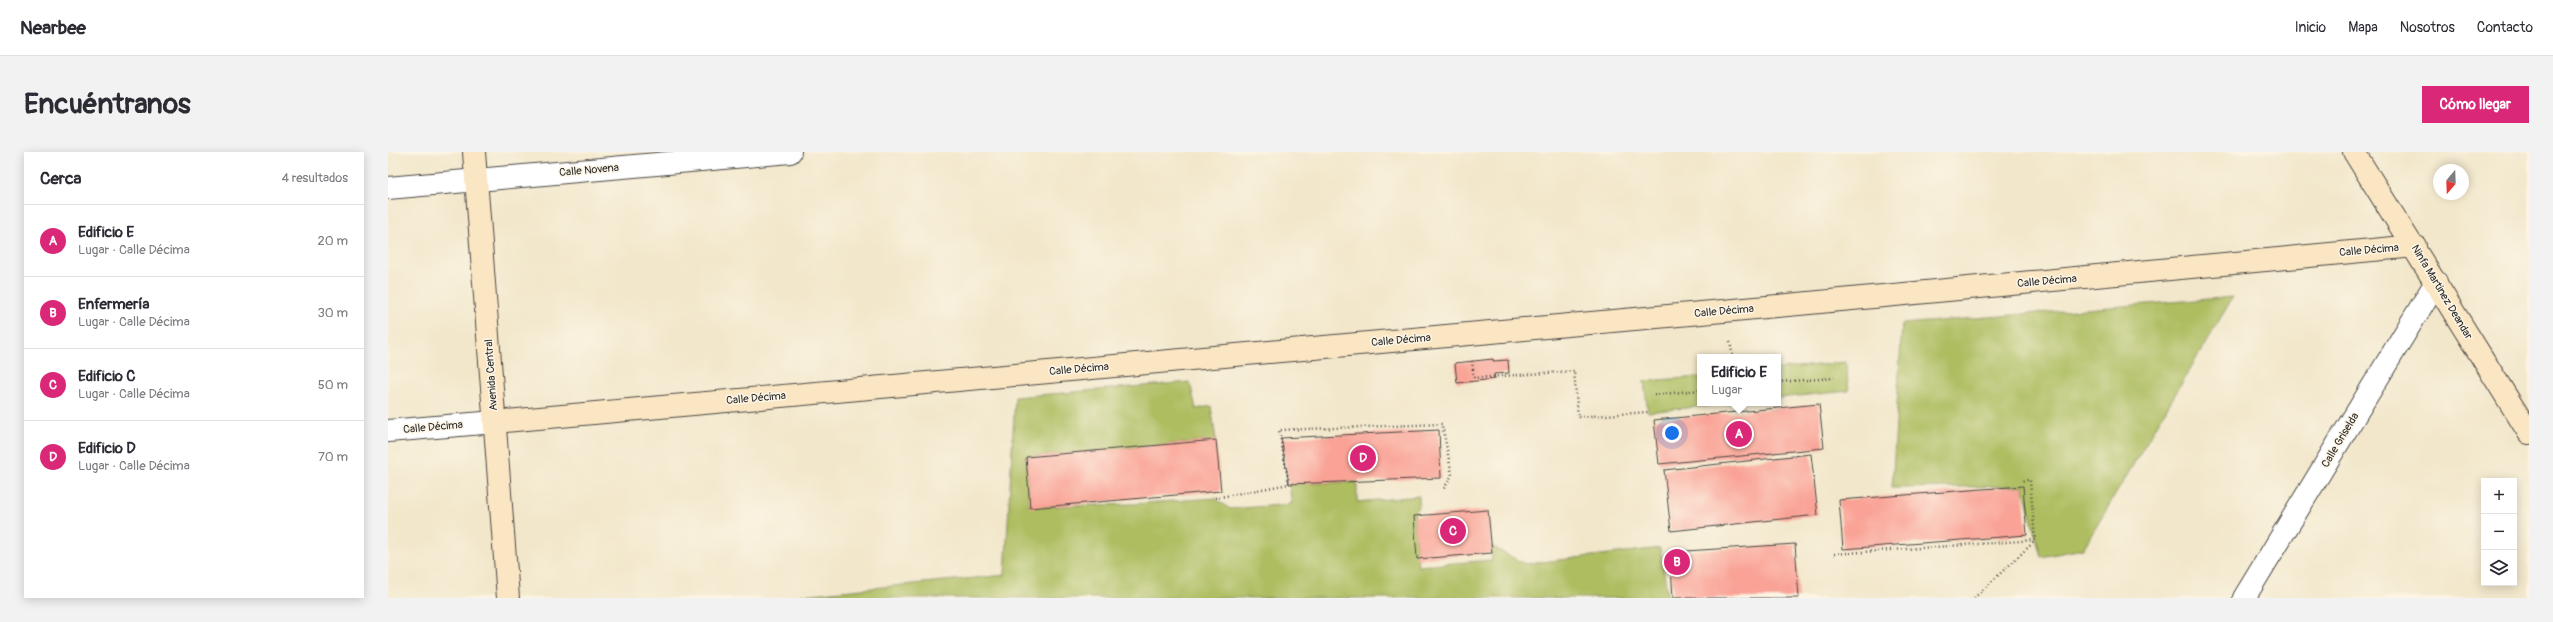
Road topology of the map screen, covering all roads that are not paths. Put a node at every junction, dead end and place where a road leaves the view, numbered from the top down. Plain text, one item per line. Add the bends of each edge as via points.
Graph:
1 (474, 152) edge
2 (790, 152) edge
3 (2354, 152) edge
4 (476, 180) junction
5 (388, 188) edge
6 (2415, 246) junction
7 (2436, 282) junction
8 (495, 422) junction
9 (388, 431) edge
10 (2529, 433) edge
11 (508, 598) edge
12 (2244, 598) edge

1 - 4 street, Avenida Central
2 - 4 street, Calle Novena
3 - 6 street, Ninfa Martinez Deandar
4 - 5 street, Calle Novena
4 - 8 street, Avenida Central
6 - 7 street, Ninfa Martinez Deandar
6 - 8 street, Calle Décima
7 - 10 street, Ninfa Martinez Deandar
7 - 12 street, Calle Griselda
8 - 9 street, Calle Décima
8 - 11 street, Avenida Central

